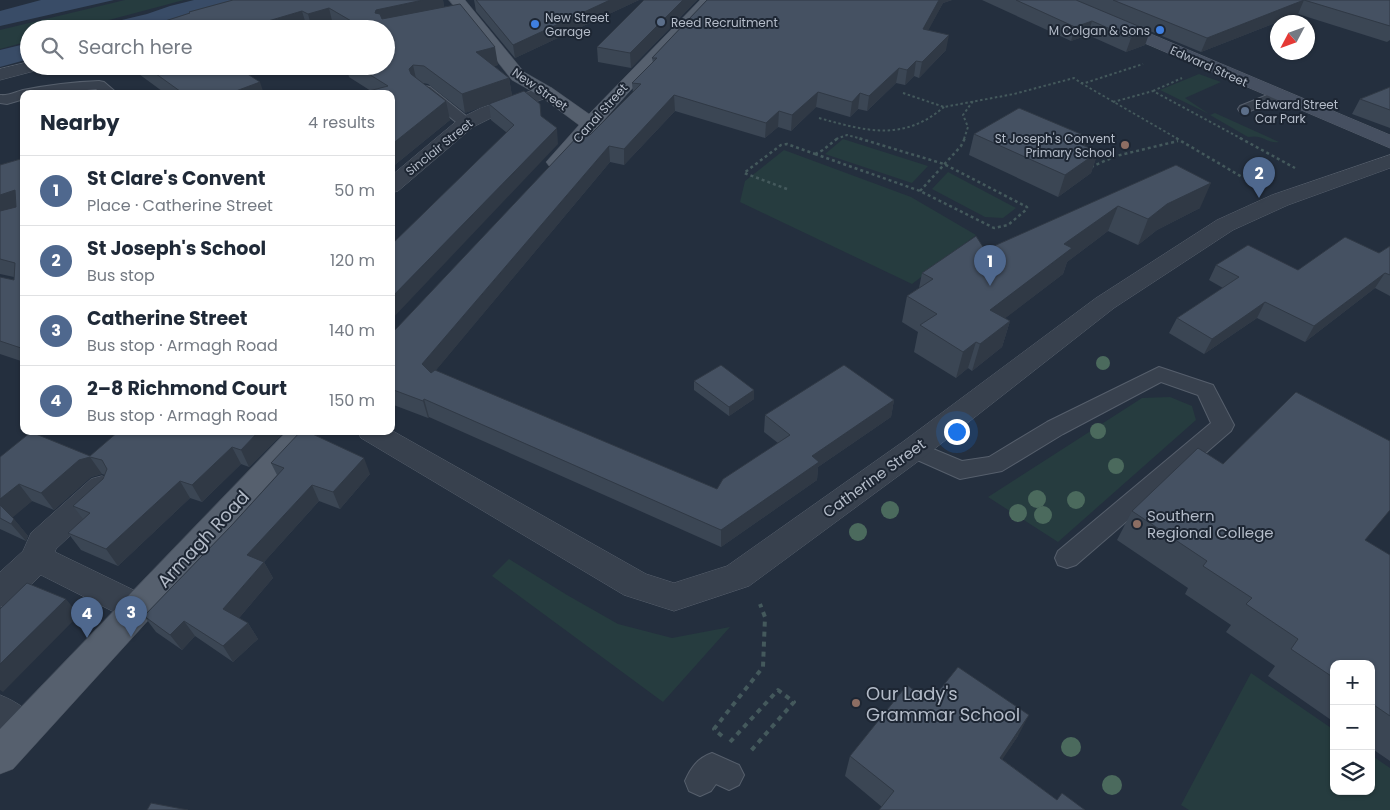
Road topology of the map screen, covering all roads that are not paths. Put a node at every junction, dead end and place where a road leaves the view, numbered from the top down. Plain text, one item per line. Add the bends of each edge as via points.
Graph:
1 (709, 0) edge
2 (1057, 0) edge
3 (460, 6) edge
4 (20, 69) edge
5 (0, 75) edge
6 (422, 88) edge
7 (48, 90) edge
8 (106, 90) edge
9 (546, 92) junction
10 (20, 95) edge
11 (1277, 95) junction
12 (0, 99) edge
13 (1245, 109) dead end
14 (466, 123) junction
15 (591, 125) junction
16 (1390, 142) edge
17 (1390, 162) edge
18 (540, 179) edge
19 (395, 183) edge
20 (300, 435) edge
21 (378, 435) edge
22 (914, 449) junction
23 (102, 487) edge
24 (37, 558) junction
25 (1067, 558) dead end
26 (0, 593) edge
27 (138, 608) junction
28 (8, 733) edge
29 (729, 775) road end
30 (700, 781) dead end

1 - 15 main road, Canal Street
2 - 11 main road, Edward Street
3 - 9 main road, New Street via 518,76
4 - 5 street
6 - 14 lane
7 - 8 lane via 99,85
9 - 14 street, Sinclair Street
9 - 15 main road, New Street
10 - 12 lane
11 - 13 lane
11 - 16 main road, Edward Street
14 - 19 street, Sinclair Street
15 - 18 main road, Canal Street
17 - 22 street, Catherine Street via 1280,200 1225,225 1104,303
20 - 27 main road, Armagh Road
21 - 22 street, Catherine Street via 636,585 674,597 738,576
22 - 25 lane via 960,470 994,465 1055,428 1159,374 1206,390 1223,425
23 - 24 street via 42,542
24 - 26 street
24 - 27 street
27 - 28 main road, Armagh Road
29 - 30 lane via 712,767

